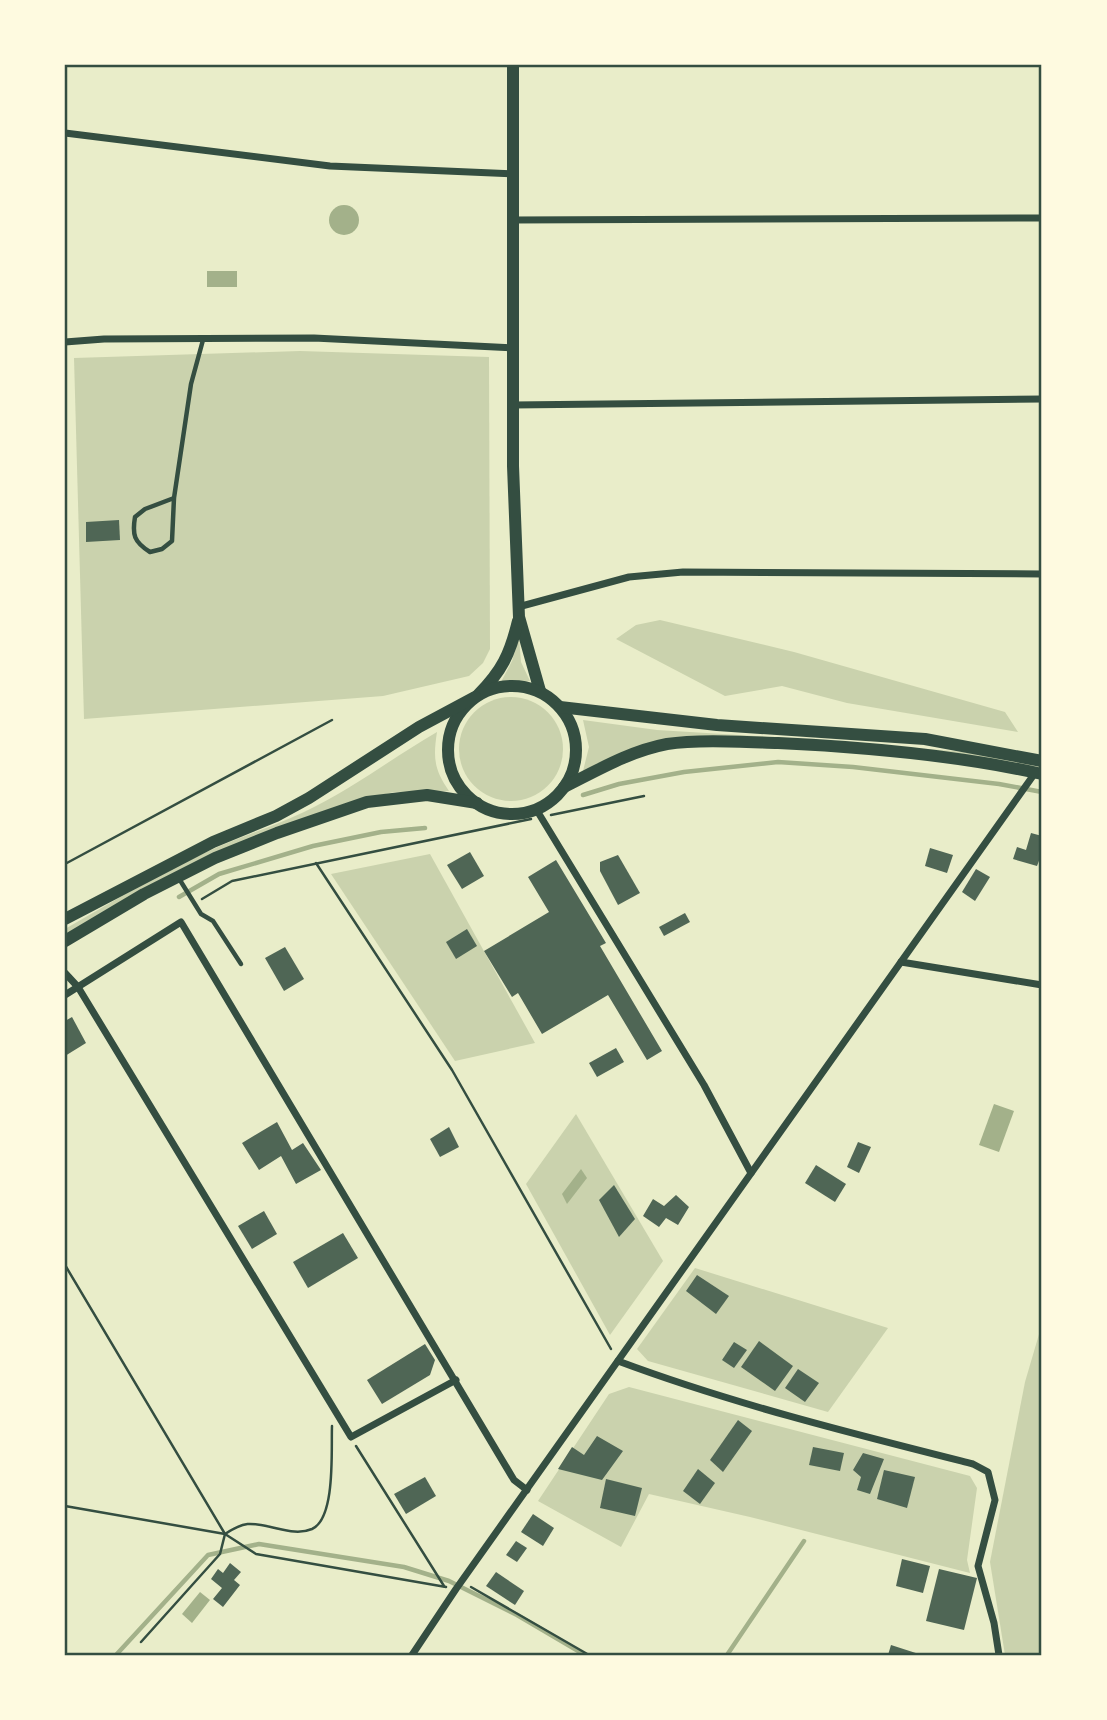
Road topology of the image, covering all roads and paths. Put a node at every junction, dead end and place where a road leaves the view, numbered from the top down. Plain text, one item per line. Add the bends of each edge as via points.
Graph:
1 (513, 65) edge
2 (65, 133) edge
3 (513, 174) junction
4 (1042, 218) edge
5 (513, 220) junction
6 (203, 340) junction
7 (65, 342) edge
8 (513, 348) junction
9 (1042, 399) edge
10 (513, 405) junction
11 (174, 498) junction
12 (1042, 575) edge
13 (518, 612) junction
14 (540, 691) junction
15 (476, 696) junction
16 (560, 707) junction
17 (332, 720) dead end
18 (1042, 761) edge
19 (1039, 774) edge
20 (564, 787) junction
21 (644, 796) dead end
22 (477, 803) junction
23 (536, 809) junction
24 (65, 863) edge
25 (316, 863) junction
26 (177, 877) junction
27 (199, 901) dead end
28 (65, 919) edge
29 (65, 941) edge
30 (901, 962) junction
31 (241, 964) dead end
32 (65, 973) edge
33 (1042, 985) edge
34 (78, 987) junction
35 (65, 995) edge
36 (751, 1173) junction
37 (65, 1265) edge
38 (618, 1361) junction
39 (456, 1380) junction
40 (333, 1407) junction
41 (351, 1437) junction
42 (527, 1490) junction
43 (65, 1506) edge
44 (225, 1534) junction
45 (461, 1581) junction
46 (445, 1587) junction
47 (456, 1589) junction
48 (141, 1642) dead end
49 (412, 1655) edge
50 (589, 1655) edge
51 (999, 1655) edge

1 - 3 main road
2 - 3 street via 330,166
3 - 5 main road
4 - 5 street
5 - 8 main road
6 - 7 street
6 - 8 street via 314,338
6 - 11 lane via 191,384
8 - 10 main road
9 - 10 street
10 - 13 main road
11 - 11 lane via 172,541 150,552 137,544 132,532 135,517
12 - 13 street via 683,572 629,577
13 - 14 main road
13 - 15 main road via 511,650 497,676
14 - 15 main road via 502,686
14 - 16 main road
15 - 22 main road via 457,717 449,755 453,773
15 - 28 main road via 276,816 214,842
16 - 18 main road via 717,725 926,739
16 - 20 main road via 576,746 574,768
17 - 24 path
19 - 20 main road via 866,749 746,742 670,744 619,759
19 - 30 street
20 - 23 main road
21 - 25 path
22 - 23 main road via 516,814
22 - 26 main road via 427,796 367,802 215,858
23 - 36 street via 704,1085
25 - 27 path via 232,881
25 - 38 path via 452,1070
26 - 29 main road
26 - 31 lane via 201,914 213,920
30 - 33 street
30 - 36 street
32 - 34 street
34 - 35 street
34 - 39 street via 181,922
34 - 40 street
36 - 38 street
37 - 44 path
38 - 42 street
38 - 51 street via 988,1472 995,1500 978,1566
39 - 41 street
39 - 42 street via 514,1480
40 - 41 street
40 - 44 path via 330,1490 320,1523 291,1532 240,1524
41 - 46 path
42 - 45 street
43 - 44 path
44 - 46 path via 256,1554
44 - 48 path via 220,1554
45 - 47 street
45 - 50 path
46 - 47 path
47 - 49 street

